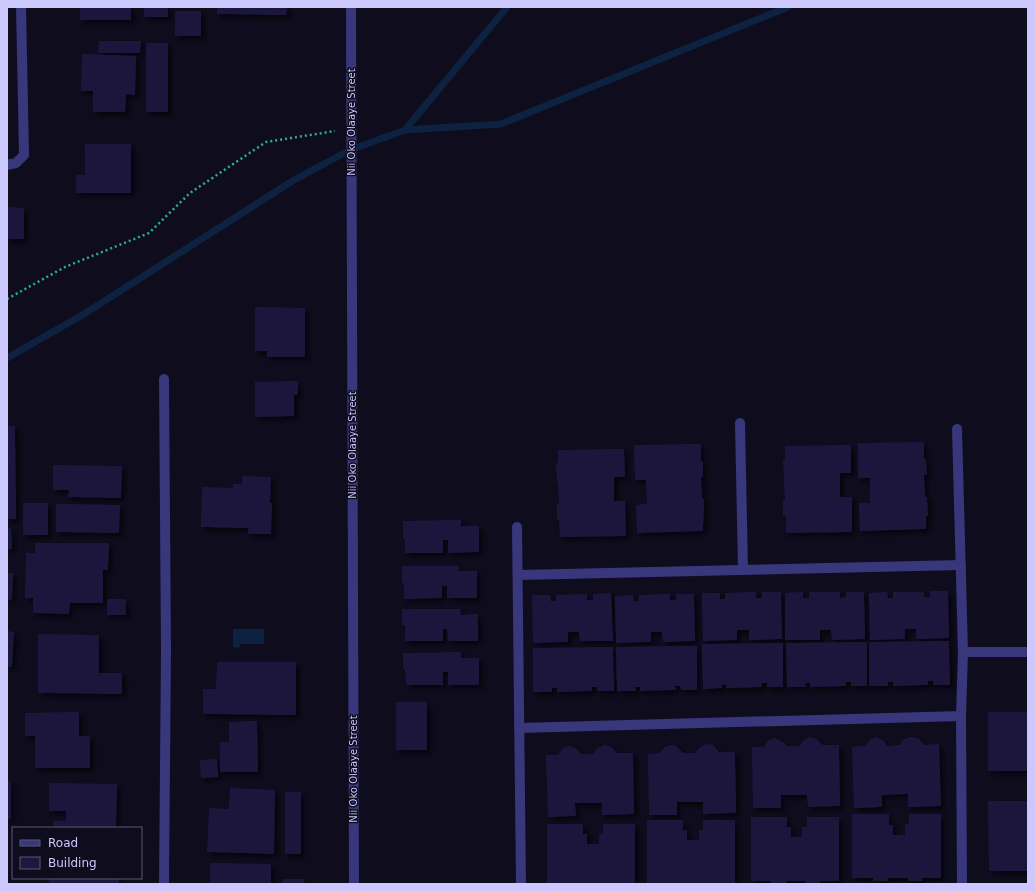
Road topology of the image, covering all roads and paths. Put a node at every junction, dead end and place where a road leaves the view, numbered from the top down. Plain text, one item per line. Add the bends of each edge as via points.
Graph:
1 (21, 7) edge
2 (351, 7) edge
3 (351, 129) junction
4 (7, 165) edge
5 (7, 299) edge
6 (164, 379) dead end
7 (740, 423) dead end
8 (957, 428) dead end
9 (517, 527) dead end
10 (961, 565) junction
11 (743, 570) junction
12 (518, 575) junction
13 (963, 652) junction
14 (1028, 652) edge
15 (961, 716) junction
16 (519, 728) junction
17 (164, 884) edge
18 (354, 884) edge
19 (521, 884) edge
20 (962, 884) edge

1 - 4 street via 24,155 16,163
2 - 3 street, Nii Oko Olaaye Street
3 - 5 path via 266,142 190,193 149,234 65,267
3 - 18 street, Nii Oko Olaaye Street
6 - 17 street
7 - 11 street
8 - 10 street
9 - 12 street
10 - 11 street
10 - 13 street
11 - 12 street
12 - 16 street
13 - 14 street
13 - 15 street
15 - 16 street
15 - 20 street
16 - 19 street

